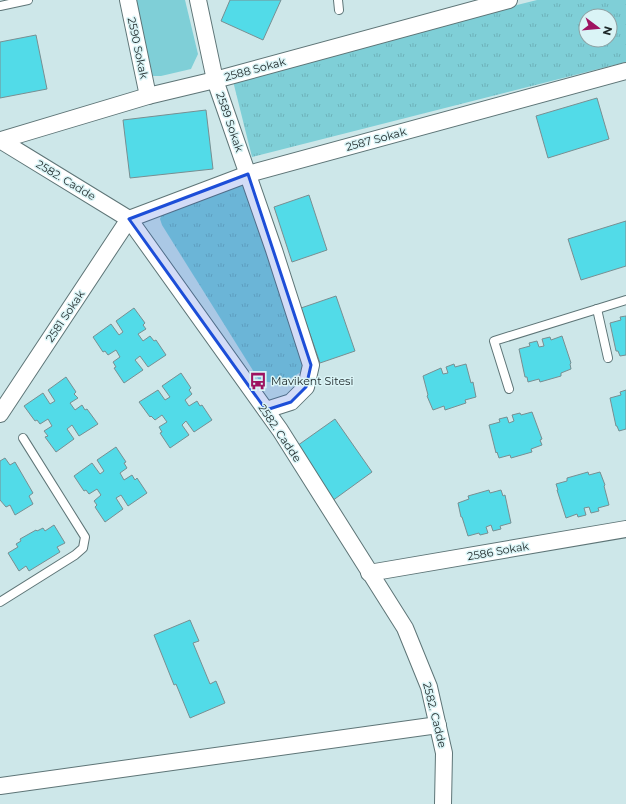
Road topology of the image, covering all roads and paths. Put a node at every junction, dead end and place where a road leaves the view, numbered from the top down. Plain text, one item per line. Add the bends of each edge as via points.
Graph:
1 (28, 0) edge
2 (128, 0) edge
3 (198, 0) edge
4 (338, 0) edge
5 (509, 0) edge
6 (490, 2) edge
7 (0, 6) edge
8 (339, 10) dead end
9 (626, 71) edge
10 (215, 80) junction
11 (148, 96) junction
12 (0, 140) edge
13 (248, 174) junction
14 (129, 219) junction
15 (626, 300) edge
16 (597, 309) junction
17 (608, 358) dead end
18 (509, 389) dead end
19 (266, 410) junction
20 (0, 414) edge
21 (23, 438) dead end
22 (626, 529) edge
23 (369, 573) junction
24 (0, 602) edge
25 (438, 725) junction
26 (0, 786) edge
27 (443, 804) edge

1 - 7 lane
2 - 11 street, 2590 Sokak
3 - 10 street, 2589 Sokak
4 - 8 lane
5 - 6 street, 2588 Sokak
6 - 10 street, 2588 Sokak
9 - 13 street, 2587 Sokak
10 - 11 street, 2588 Sokak
10 - 13 street, 2589 Sokak
11 - 12 street, 2588 Sokak
12 - 14 street, 2582. Cadde
13 - 14 street, 2587 Sokak
13 - 19 street, 2589 Sokak via 311,366 306,387 291,402
14 - 19 street, 2582. Cadde
14 - 20 street, 2581 Sokak
15 - 16 lane
16 - 17 lane
16 - 18 lane via 494,341
19 - 23 street, 2582. Cadde
21 - 24 lane via 85,537 83,548 75,555
22 - 23 street, 2586 Sokak
23 - 25 street, 2582. Cadde via 405,628 429,687
25 - 26 street
25 - 27 street, 2582. Cadde via 444,753

